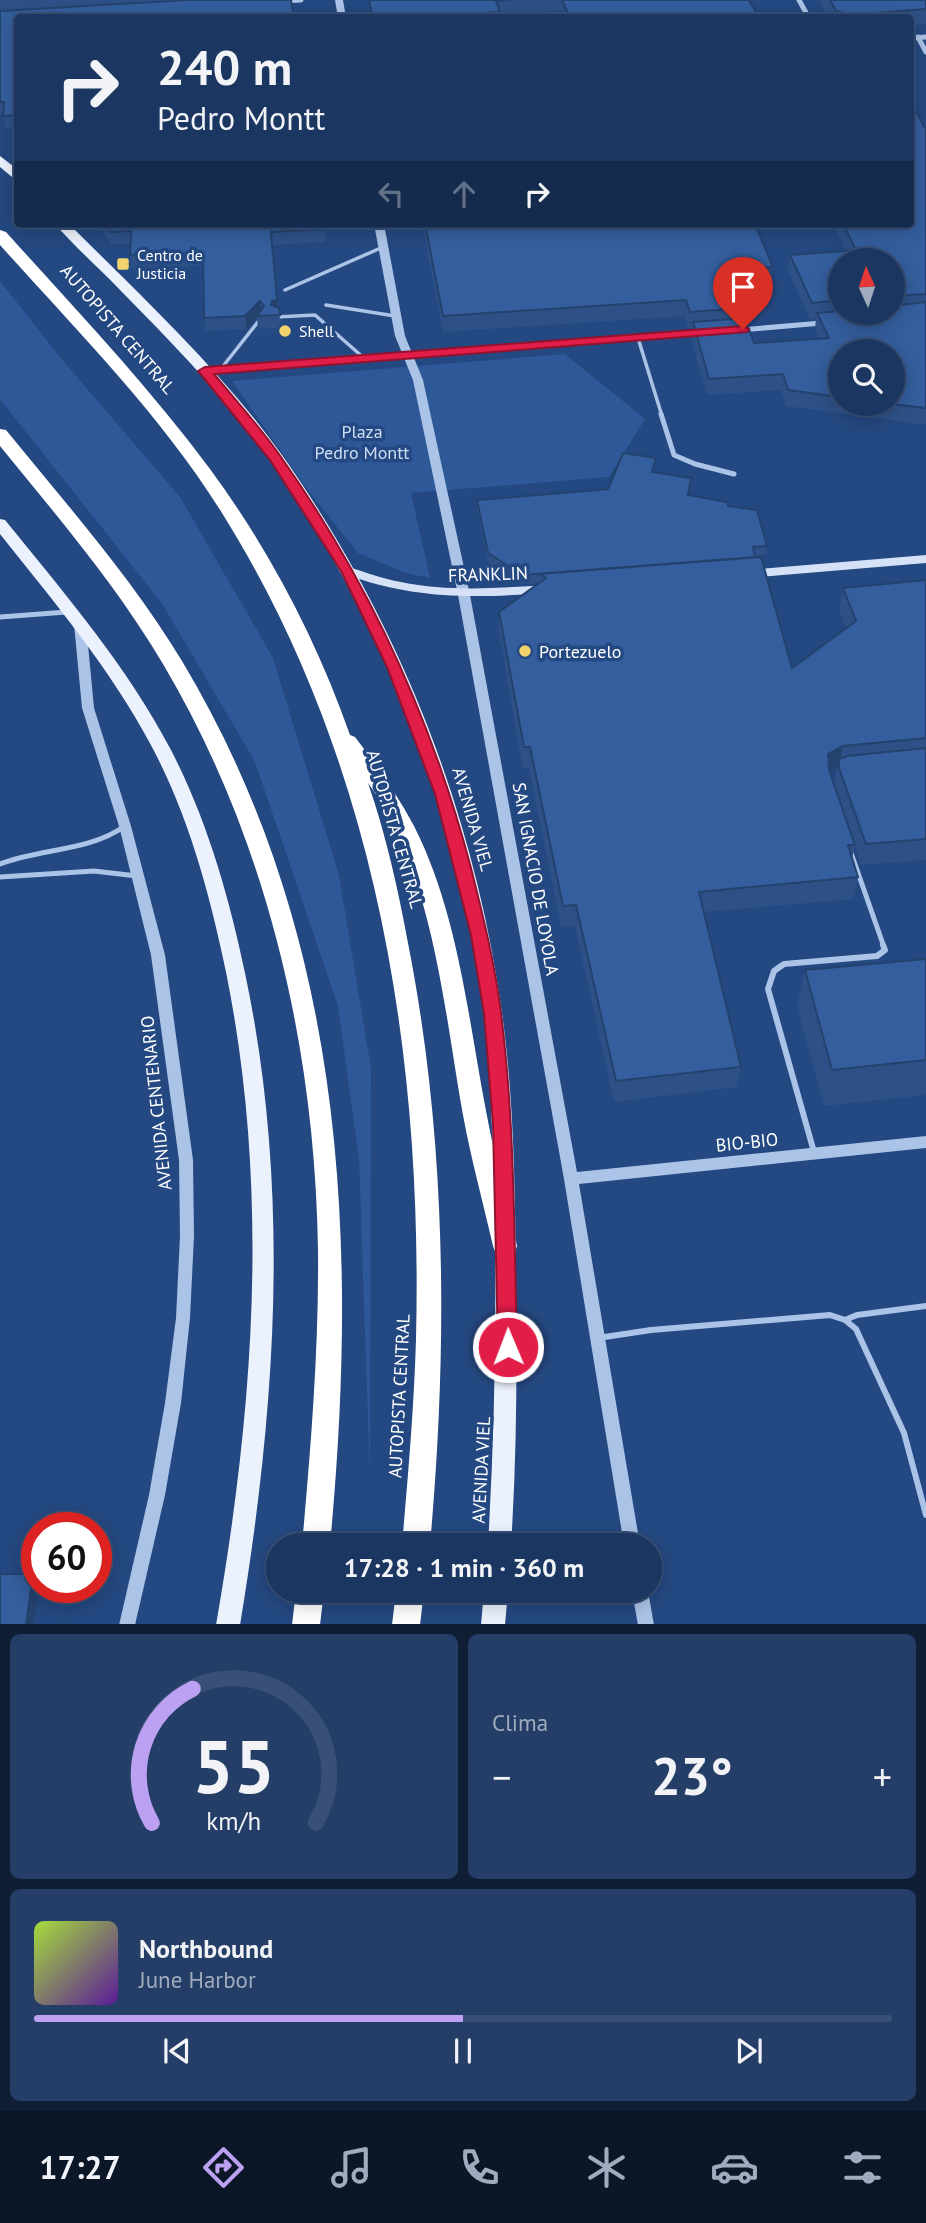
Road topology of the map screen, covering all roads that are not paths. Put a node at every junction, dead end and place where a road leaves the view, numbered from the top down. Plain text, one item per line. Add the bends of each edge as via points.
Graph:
1 (301, 0) edge
2 (274, 2) edge
3 (918, 37) junction
4 (926, 37) edge
5 (914, 38) edge
6 (926, 52) edge
7 (0, 160) edge
8 (14, 174) edge
9 (66, 228) edge
10 (380, 228) edge
11 (0, 235) edge
12 (383, 247) junction
13 (285, 290) dead end
14 (326, 305) dead end
15 (276, 317) edge
16 (396, 317) junction
17 (261, 318) edge
18 (828, 323) edge
19 (734, 330) edge
20 (706, 332) edge
21 (638, 338) junction
22 (408, 355) junction
23 (365, 359) junction
24 (212, 371) junction
25 (0, 434) edge
26 (734, 474) dead end
27 (0, 524) edge
28 (926, 559) edge
29 (348, 571) junction
30 (734, 575) edge
31 (559, 588) edge
32 (464, 595) junction
33 (0, 617) edge
34 (75, 618) junction
35 (340, 733) junction
36 (125, 826) junction
37 (847, 840) edge
38 (0, 864) edge
39 (137, 876) junction
40 (0, 877) edge
41 (926, 1142) edge
42 (814, 1154) junction
43 (571, 1179) junction
44 (505, 1246) junction
45 (926, 1306) edge
46 (845, 1320) junction
47 (598, 1338) junction
48 (926, 1515) edge
49 (317, 1533) edge
50 (417, 1533) edge
51 (500, 1533) edge
52 (630, 1533) edge
53 (309, 1603) edge
54 (409, 1603) edge
55 (495, 1603) edge
56 (642, 1603) edge
57 (127, 1624) edge
58 (228, 1624) edge
59 (306, 1624) edge
60 (406, 1624) edge
61 (493, 1624) edge
62 (646, 1624) edge

1 - 2 street
3 - 4 street
3 - 5 street
3 - 6 street
7 - 8 main road
9 - 24 main road, AVENIDA VIEL
10 - 12 street, SAN IGNACIO DE LOYOLA
11 - 35 highway, AUTOPISTA CENTRAL via 164,423 224,502 289,614
12 - 13 lane
12 - 16 street, SAN IGNACIO DE LOYOLA
14 - 16 lane
15 - 23 lane via 315,315
16 - 22 street, SAN IGNACIO DE LOYOLA
17 - 24 lane
18 - 19 street
20 - 21 street
21 - 22 street
21 - 26 lane via 674,455
22 - 23 street
22 - 32 street, SAN IGNACIO DE LOYOLA via 418,380
23 - 24 street
24 - 29 main road, AVENIDA VIEL
25 - 49 highway via 134,604 173,663 226,764 273,884 308,1026 327,1177 330,1333
27 - 34 main road
28 - 30 main road
29 - 32 main road, FRANKLIN via 408,590
29 - 44 main road, AVENIDA VIEL via 421,730 480,935 502,1124
31 - 32 main road, FRANKLIN
32 - 43 street, SAN IGNACIO DE LOYOLA
33 - 34 lane
34 - 36 street, AVENIDA CENTENARIO via 88,708
34 - 58 main road via 135,703 182,792 219,902 249,1037 260,1120 265,1304 250,1487
35 - 44 highway via 395,808 431,893
35 - 50 highway, AUTOPISTA CENTRAL via 390,902 421,1103 429,1308
36 - 38 lane via 89,845
36 - 39 street, AVENIDA CENTENARIO
37 - 42 lane via 885,950 877,956 784,964 774,971 768,989
39 - 40 lane via 94,871
39 - 57 street, AVENIDA CENTENARIO via 160,969 186,1160 187,1236 173,1404
41 - 42 street, BIO-BIO
42 - 43 street, BIO-BIO
43 - 47 street, SAN IGNACIO DE LOYOLA
44 - 51 main road, AVENIDA VIEL via 508,1347
45 - 46 lane
46 - 47 lane via 830,1315
46 - 48 lane via 856,1329 904,1433
47 - 52 street, SAN IGNACIO DE LOYOLA
53 - 59 highway
54 - 60 highway
55 - 61 main road
56 - 62 street

